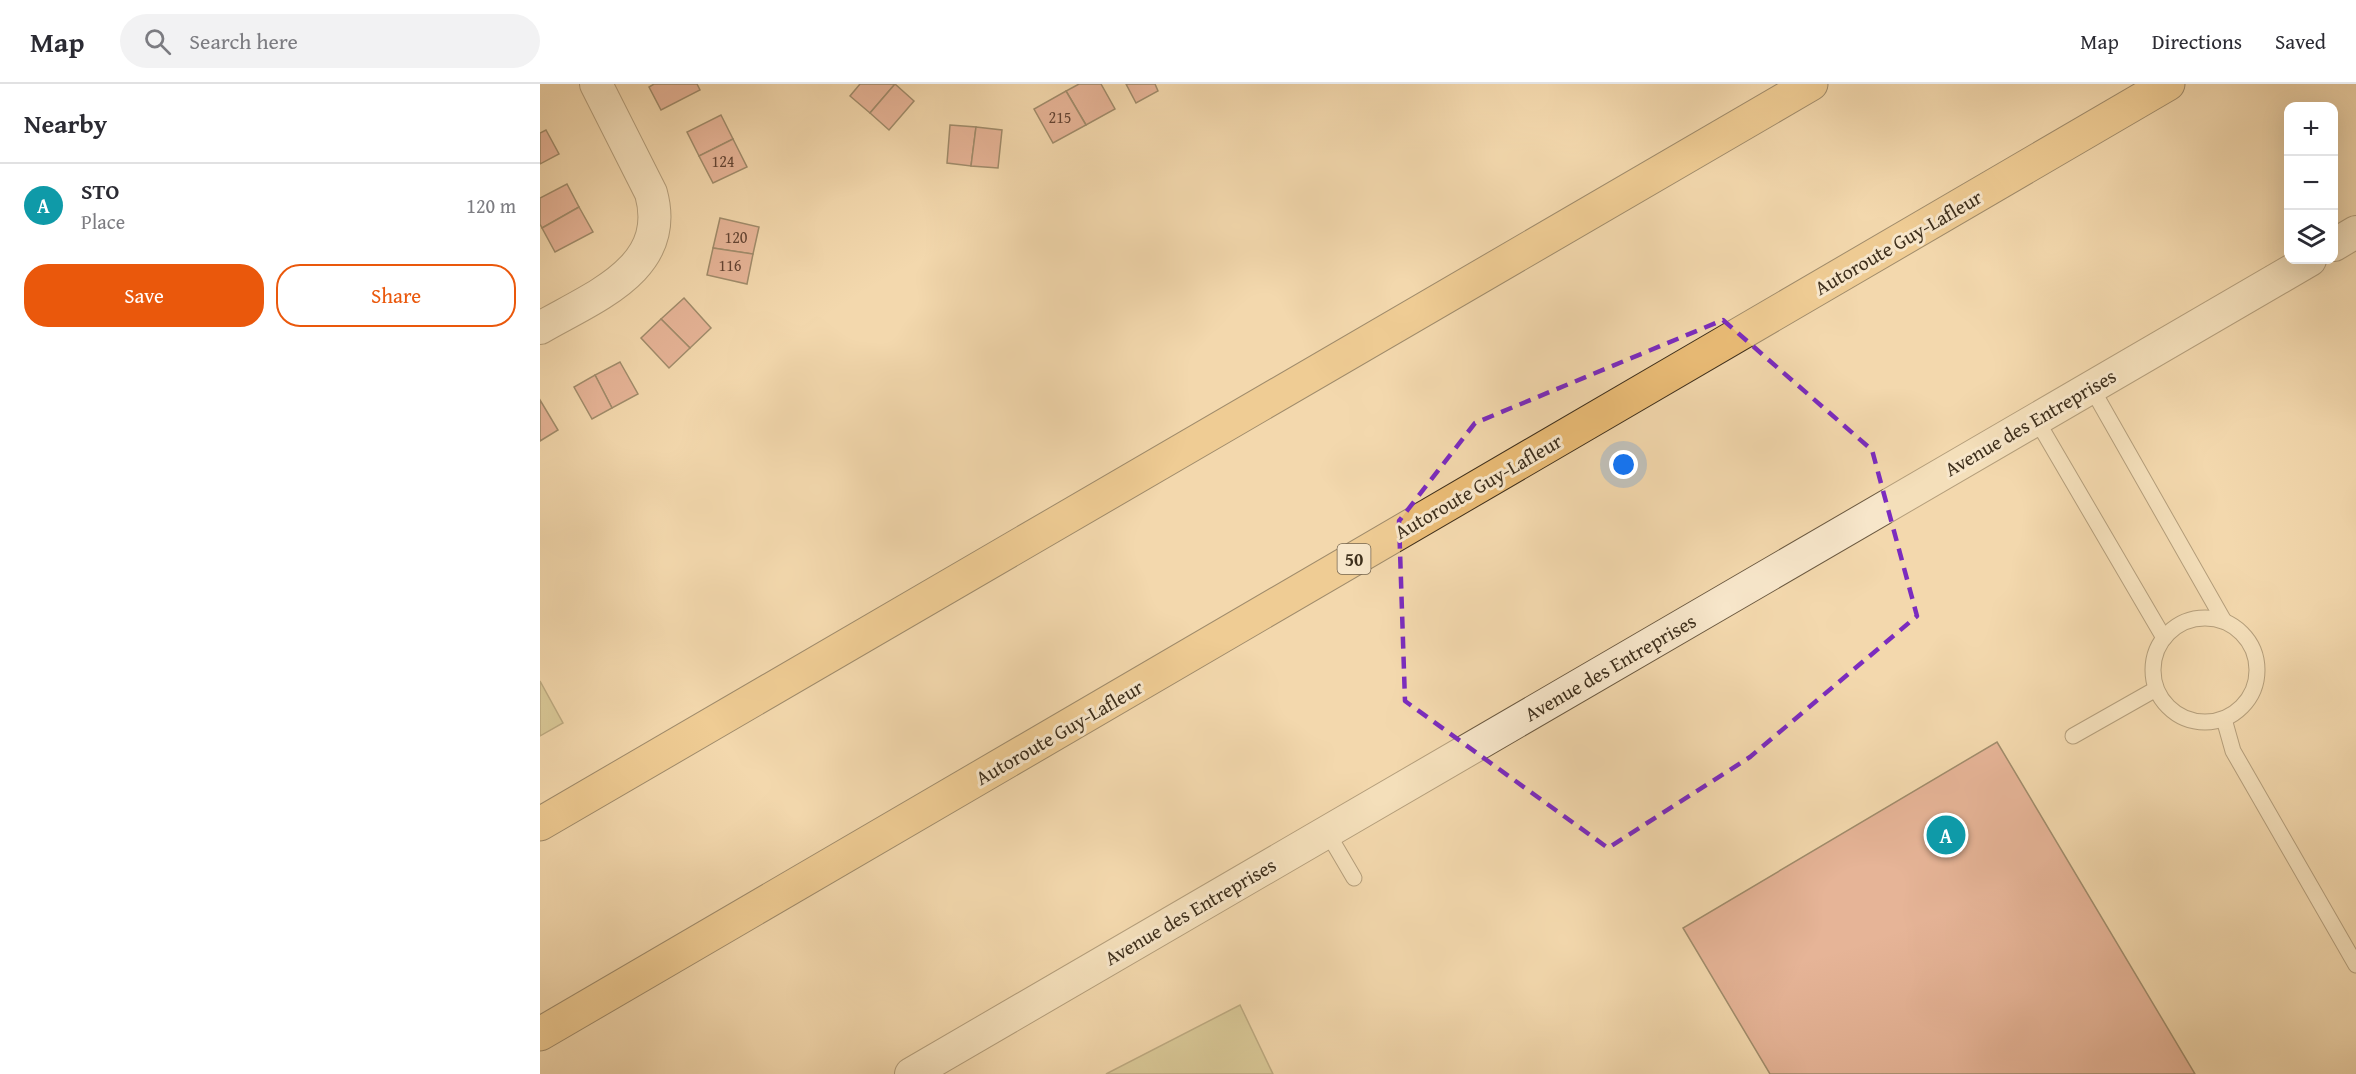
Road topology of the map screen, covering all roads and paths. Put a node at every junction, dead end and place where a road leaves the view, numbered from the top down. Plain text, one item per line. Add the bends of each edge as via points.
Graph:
1 (596, 84) edge
2 (1811, 84) edge
3 (2168, 84) edge
4 (2356, 232) edge
5 (2338, 243) edge
6 (2303, 264) edge
7 (540, 328) edge
8 (2091, 387) junction
9 (2036, 419) junction
10 (2224, 621) junction
11 (2164, 638) junction
12 (2156, 689) junction
13 (2224, 718) junction
14 (2073, 736) dead end
15 (540, 824) edge
16 (1327, 832) junction
17 (1354, 878) dead end
18 (2356, 965) edge
19 (540, 1034) edge
20 (911, 1074) edge

1 - 7 street via 651,193 655,225 646,252 629,274
2 - 15 highway
3 - 19 highway, Autoroute Guy-Lafleur / 50
4 - 5 street
6 - 8 street, Avenue des Entreprises
8 - 9 street, Avenue des Entreprises
8 - 10 lane
9 - 11 lane
9 - 16 street, Avenue des Entreprises
10 - 11 lane via 2191,620
10 - 13 lane via 2239,630 2250,644 2257,670 2250,695 2239,710
11 - 12 lane via 2153,663
12 - 13 lane via 2166,705 2188,720
12 - 14 lane
13 - 18 lane via 2234,752
16 - 17 lane
16 - 20 street, Avenue des Entreprises

